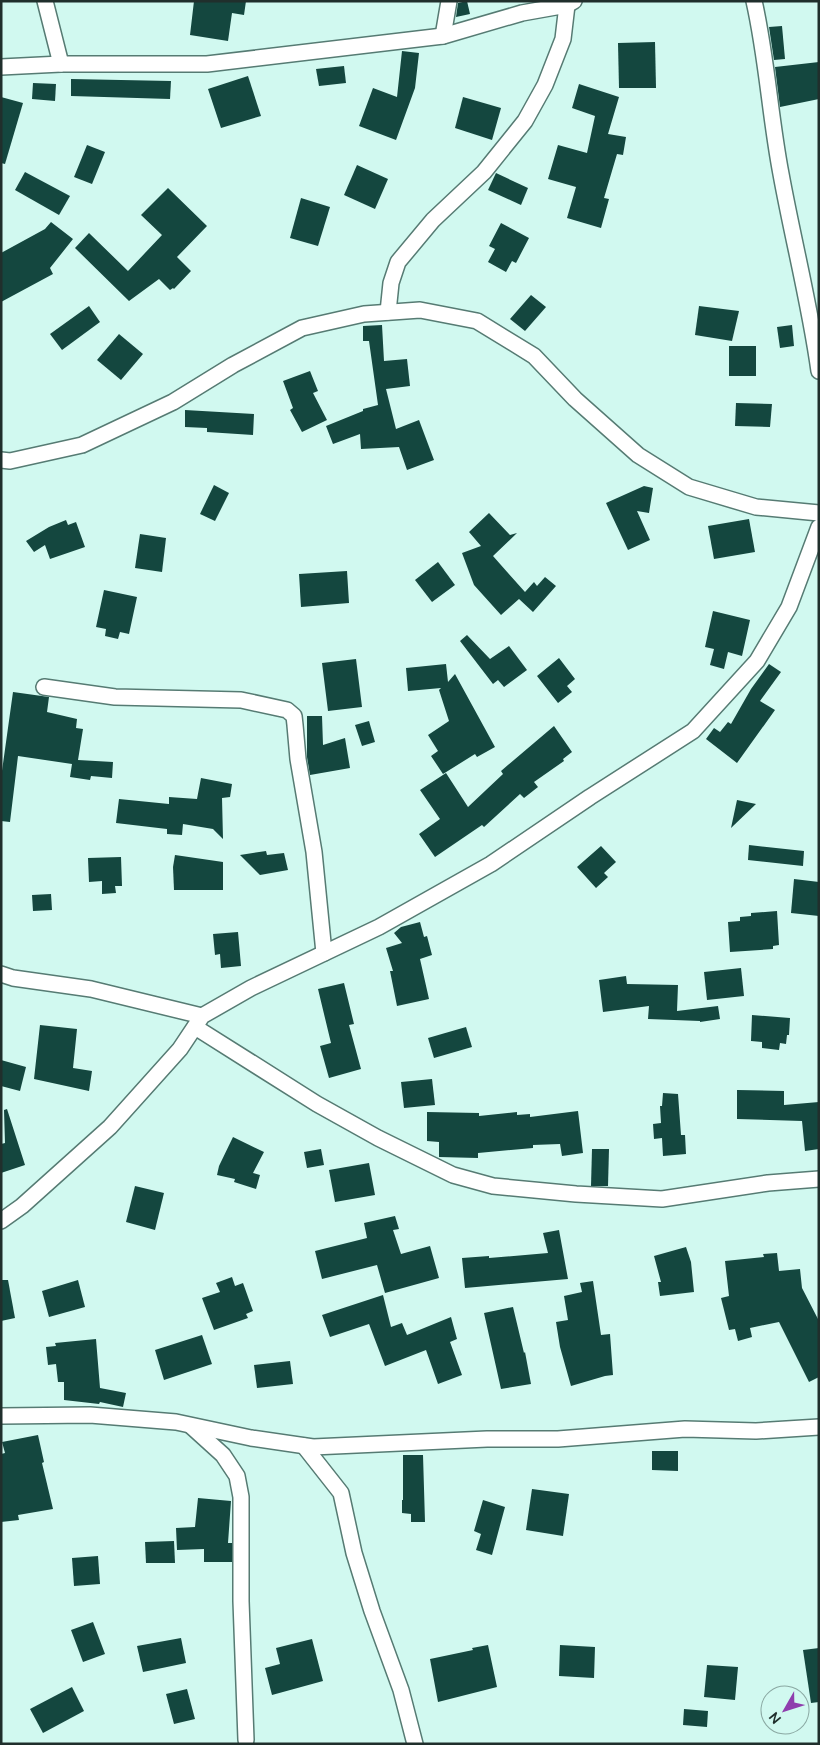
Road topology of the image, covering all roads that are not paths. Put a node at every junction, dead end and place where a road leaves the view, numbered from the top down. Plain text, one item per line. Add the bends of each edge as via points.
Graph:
1 (45, 1) edge
2 (449, 1) edge
3 (754, 1) edge
4 (571, 3) edge
5 (443, 36) junction
6 (61, 64) junction
7 (1, 67) edge
8 (388, 312) junction
9 (819, 372) edge
10 (1, 460) edge
11 (819, 513) edge
12 (819, 527) edge
13 (44, 687) dead end
14 (324, 953) junction
15 (1, 974) edge
16 (198, 1022) junction
17 (819, 1180) edge
18 (1, 1221) edge
19 (1, 1416) edge
20 (190, 1425) junction
21 (819, 1427) edge
22 (304, 1446) junction
23 (246, 1740) dead end
24 (414, 1744) edge

1 - 6 street
2 - 5 street
3 - 9 street via 780,173
4 - 5 street via 522,13
4 - 8 street via 563,39 545,85 525,121 484,172 433,220 398,262 391,283
5 - 6 street via 206,64
6 - 7 street
8 - 10 street via 302,328 173,402 82,445 10,461
8 - 11 street via 420,310 477,321 534,356 575,399 638,455 689,487 756,507
12 - 14 street via 789,607 757,661 694,731 491,864 379,927
13 - 14 street via 115,697 241,700 287,710 294,716 314,852
14 - 16 street via 251,988
15 - 16 street via 91,989
16 - 17 street via 317,1104 378,1138 453,1175 493,1186 662,1199 768,1183
16 - 18 street via 180,1049 110,1127
19 - 20 street via 90,1415
20 - 22 street
20 - 23 street via 223,1455 237,1476
21 - 22 street via 756,1431 685,1429 558,1439
22 - 24 street via 341,1493 354,1553 402,1690

